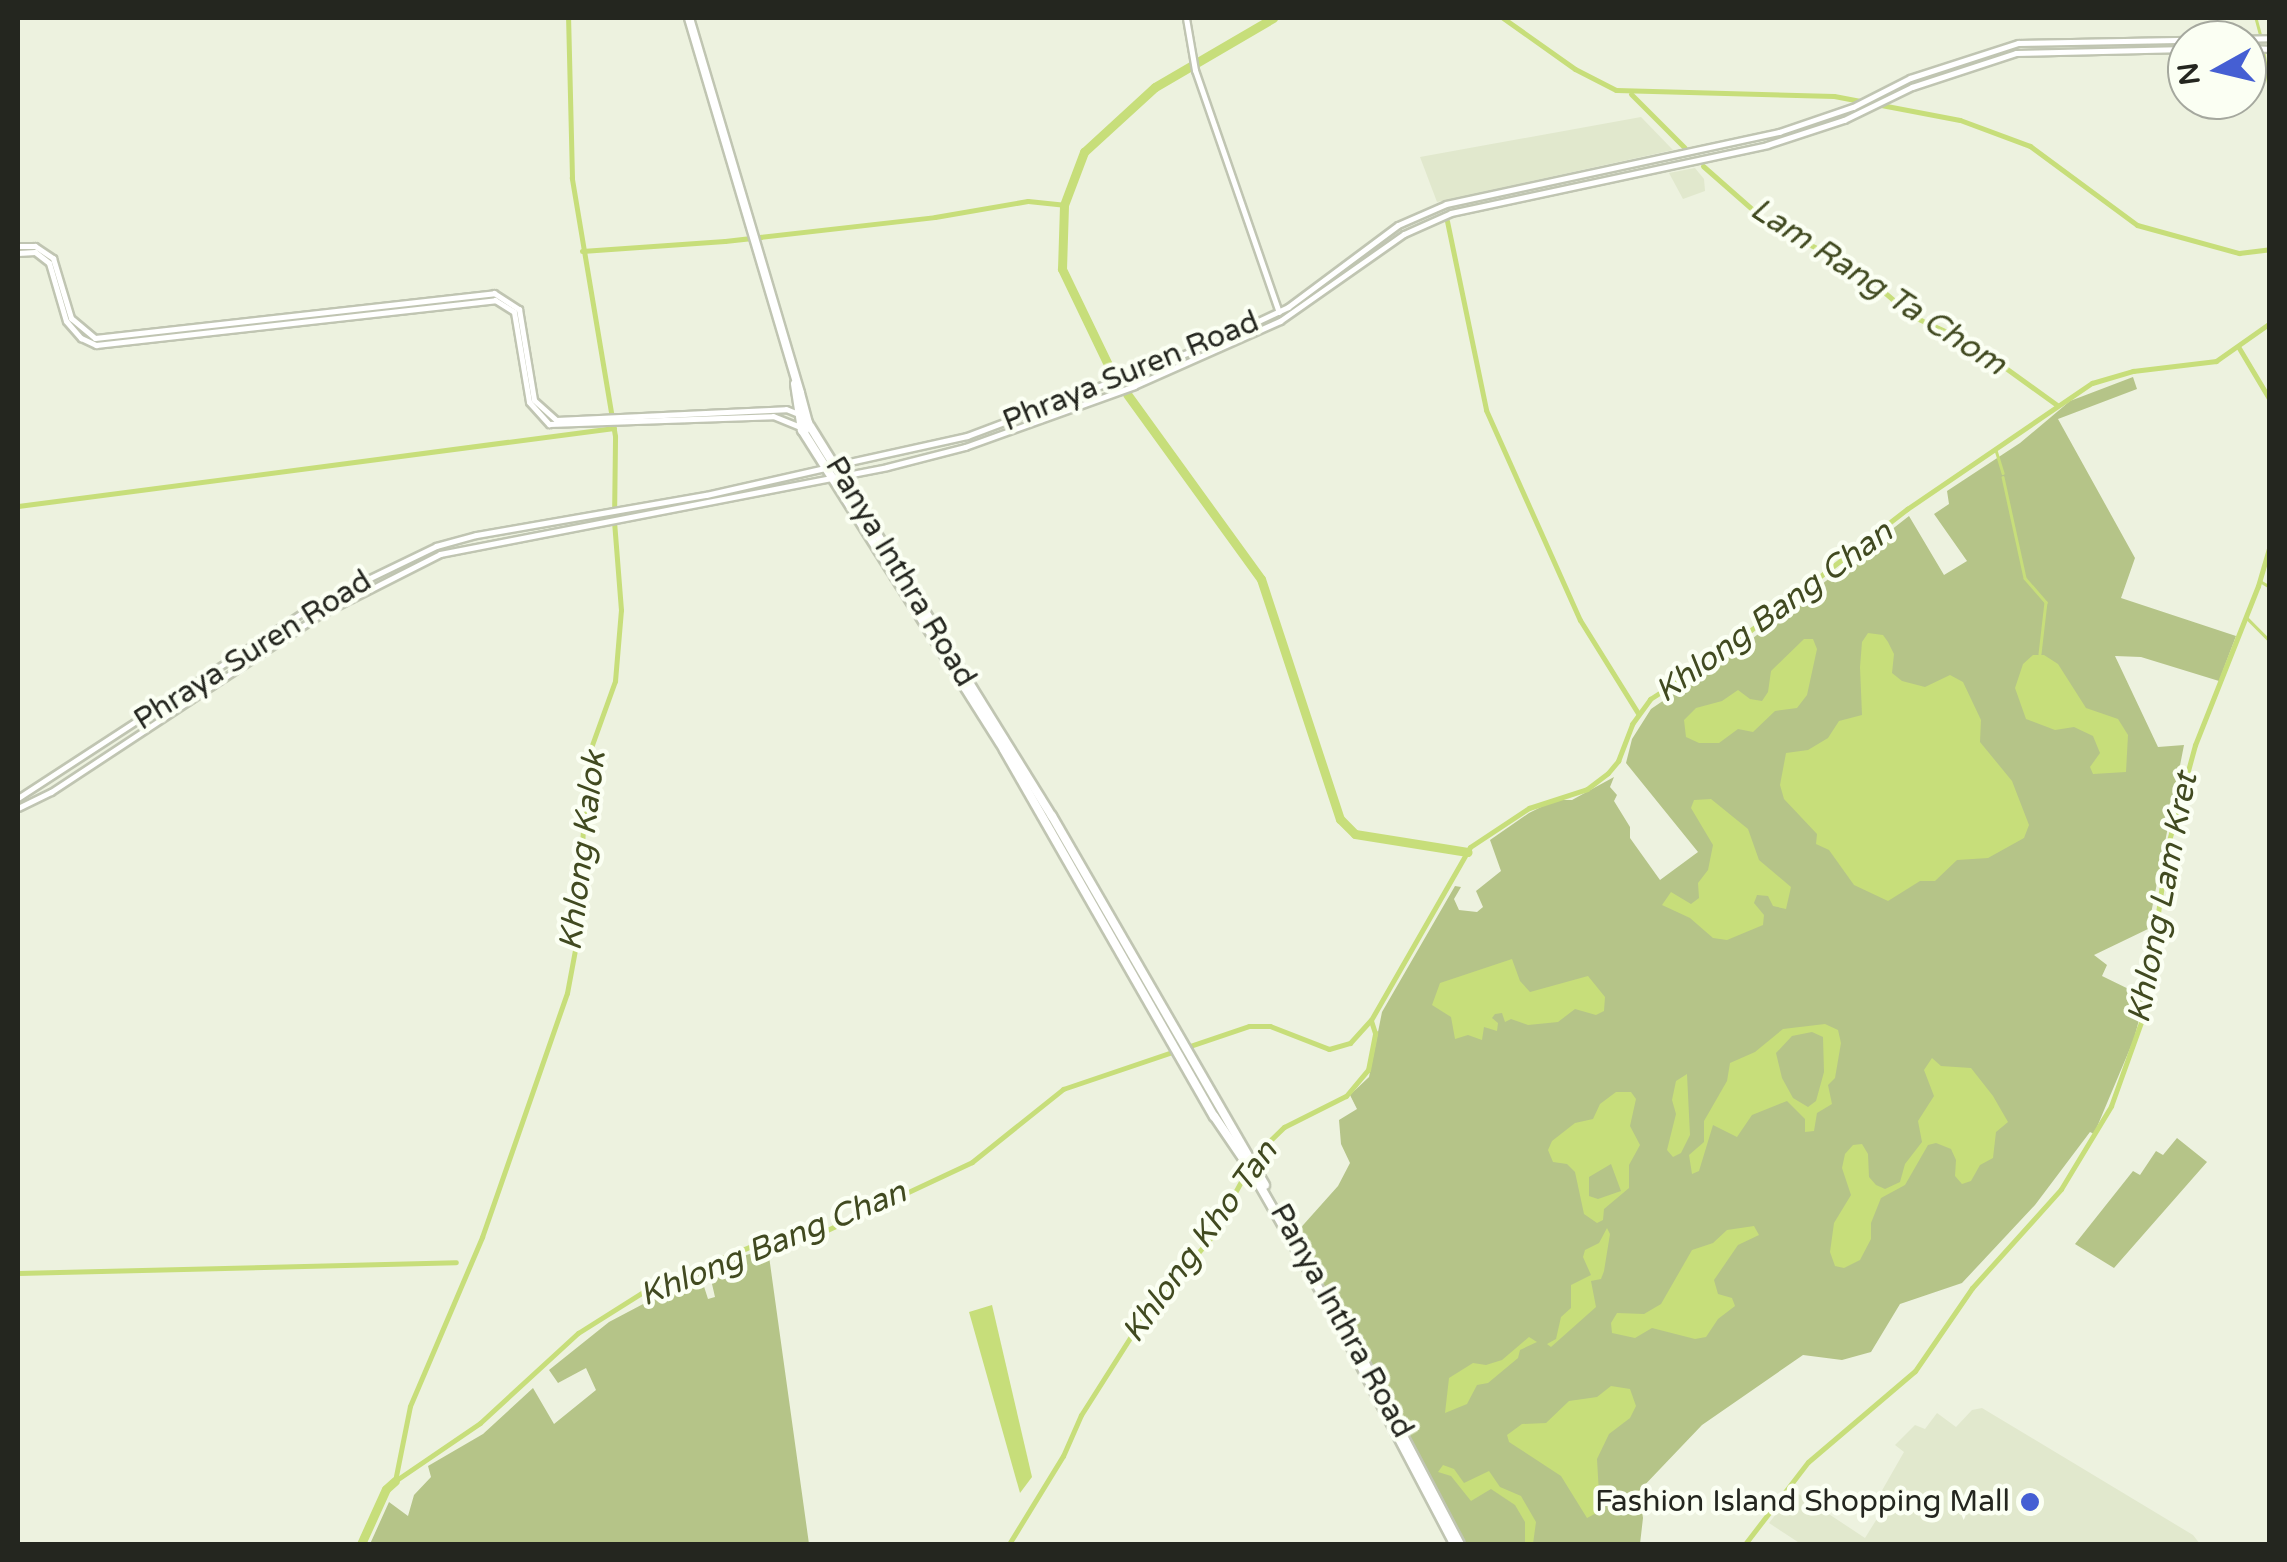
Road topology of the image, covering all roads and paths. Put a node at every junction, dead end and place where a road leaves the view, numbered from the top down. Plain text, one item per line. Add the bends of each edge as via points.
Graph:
1 (689, 18) edge
2 (1186, 18) edge
3 (2082, 38) junction
4 (2270, 38) edge
5 (2084, 48) junction
6 (2167, 49) edge
7 (1586, 173) junction
8 (1588, 184) junction
9 (18, 249) edge
10 (1279, 312) junction
11 (795, 389) junction
12 (786, 408) junction
13 (799, 414) junction
14 (619, 422) junction
15 (807, 426) junction
16 (819, 454) junction
17 (831, 466) junction
18 (815, 470) junction
19 (839, 481) junction
20 (622, 513) junction
21 (606, 516) junction
22 (18, 798) edge
23 (18, 808) edge
24 (1457, 1544) edge

1 - 11 main road
2 - 10 street via 1195,70
3 - 4 street, Phraya Suren Road
3 - 5 street
3 - 7 street, Phraya Suren Road via 2018,42 1779,132
5 - 6 street, Phraya Suren Road
5 - 8 street, Phraya Suren Road via 2016,52 1767,144
7 - 8 street
7 - 10 street, Phraya Suren Road via 1419,214
8 - 19 street, Phraya Suren Road via 1439,217 1391,242 1296,313 1162,374 965,447
9 - 14 street, Panya Inthra Road via 35,246 53,258 71,318 96,338 502,295 522,317 537,405 556,420
10 - 17 street, Phraya Suren Road via 1162,364 967,436
11 - 12 street
11 - 13 main road
11 - 15 main road
12 - 13 street, Panya Inthra Road
12 - 14 street, Panya Inthra Road
13 - 15 main road
14 - 15 street, Panya Inthra Road via 773,416
15 - 16 main road, Panya Inthra Road
15 - 17 main road, Panya Inthra Road
16 - 17 main road, Panya Inthra Road
16 - 18 street
17 - 18 street, Phraya Suren Road
17 - 19 main road, Panya Inthra Road
18 - 20 street, Phraya Suren Road
19 - 20 street, Phraya Suren Road
19 - 24 main road, Panya Inthra Road via 1254,1168
20 - 21 street, Phraya Suren Road
21 - 22 street, Phraya Suren Road via 476,535 366,577
21 - 23 street, Phraya Suren Road via 468,546 406,569 318,616

